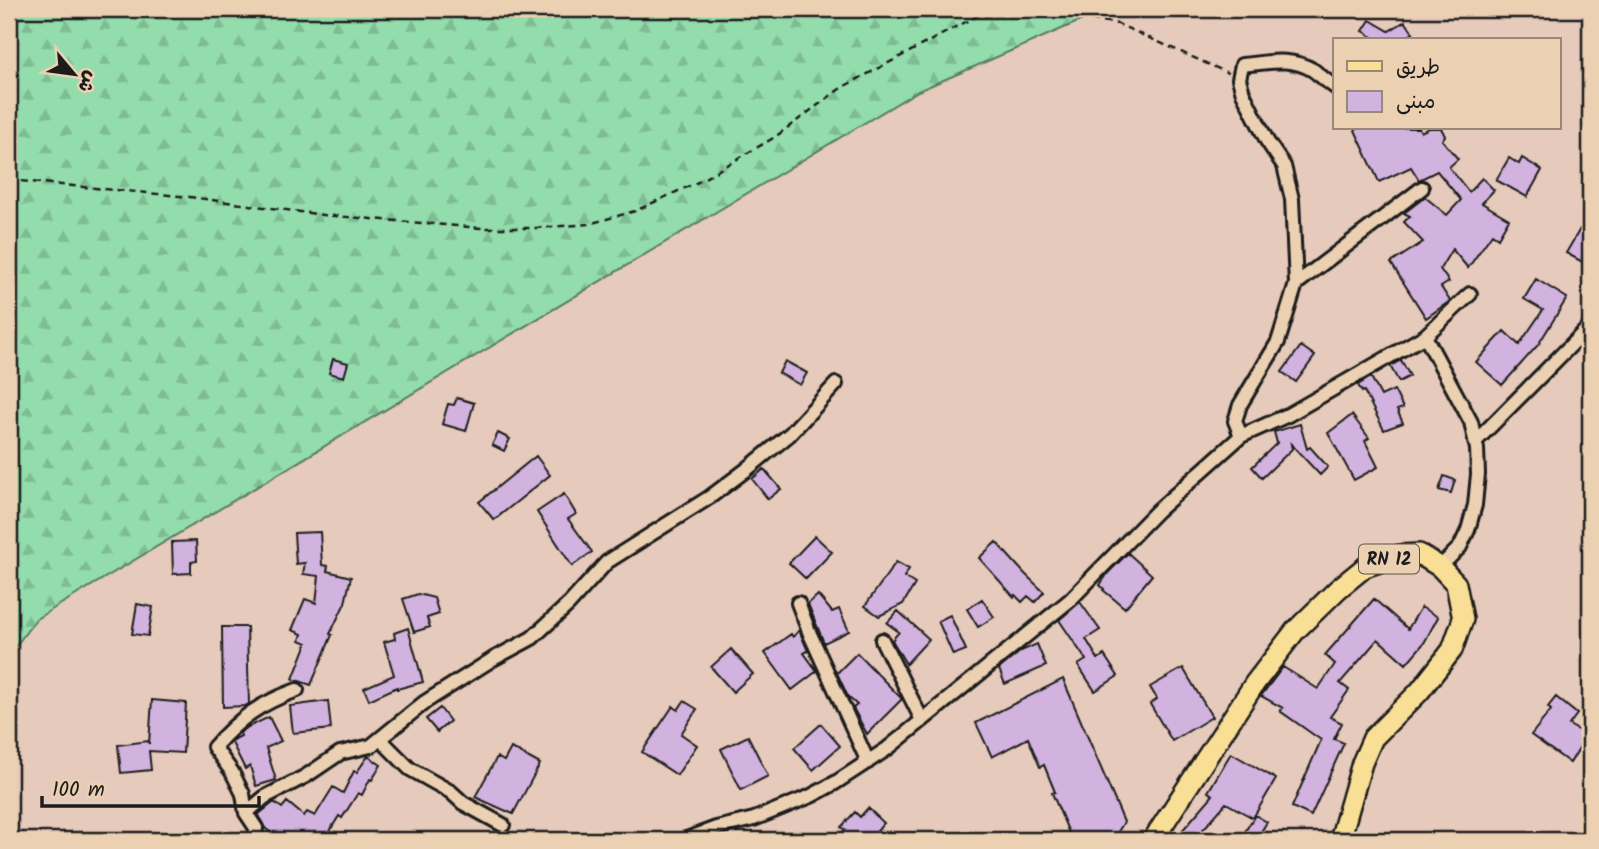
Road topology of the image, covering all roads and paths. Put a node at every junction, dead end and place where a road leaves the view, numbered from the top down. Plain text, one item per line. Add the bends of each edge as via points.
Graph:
1 (1239, 79) junction
2 (1333, 86) edge
3 (9, 180) edge
4 (1422, 188) dead end
5 (1296, 284) junction
6 (1470, 294) dead end
7 (1590, 326) edge
8 (1425, 336) junction
9 (836, 384) dead end
10 (1241, 436) junction
11 (1475, 442) junction
12 (1440, 567) junction
13 (798, 603) dead end
14 (882, 640) dead end
15 (297, 690) dead end
16 (922, 720) junction
17 (380, 739) junction
18 (868, 762) junction
19 (246, 813) junction
20 (503, 825) dead end
21 (255, 840) edge
22 (684, 840) edge
23 (1153, 840) edge
24 (1340, 840) edge

1 - 2 street via 1242,65 1287,61 1308,68
1 - 3 path via 1118,23 1049,12 978,16 841,88 775,137 698,182 635,211 589,224 482,228
1 - 5 street via 1267,141 1284,166 1292,199
4 - 5 street
5 - 10 street via 1278,342 1240,405 1235,421
6 - 8 street
7 - 11 street
8 - 10 street via 1288,415
8 - 11 street via 1471,422
9 - 17 street via 790,434 746,470 607,562 532,638 425,702
10 - 16 street via 1157,511 1070,600
11 - 12 street via 1478,474 1468,530 1460,547
12 - 23 main road, RN 12 via 1419,554 1400,555 1365,567 1338,589 1295,631 1255,682
12 - 24 main road, RN 12 via 1456,584 1463,619 1452,650 1419,692 1373,738
13 - 18 street
14 - 16 street
15 - 19 street via 251,711 214,747 243,794
16 - 18 street
17 - 19 street via 371,746 340,753
17 - 20 street via 410,769
18 - 22 street via 801,801
19 - 21 street via 256,828

